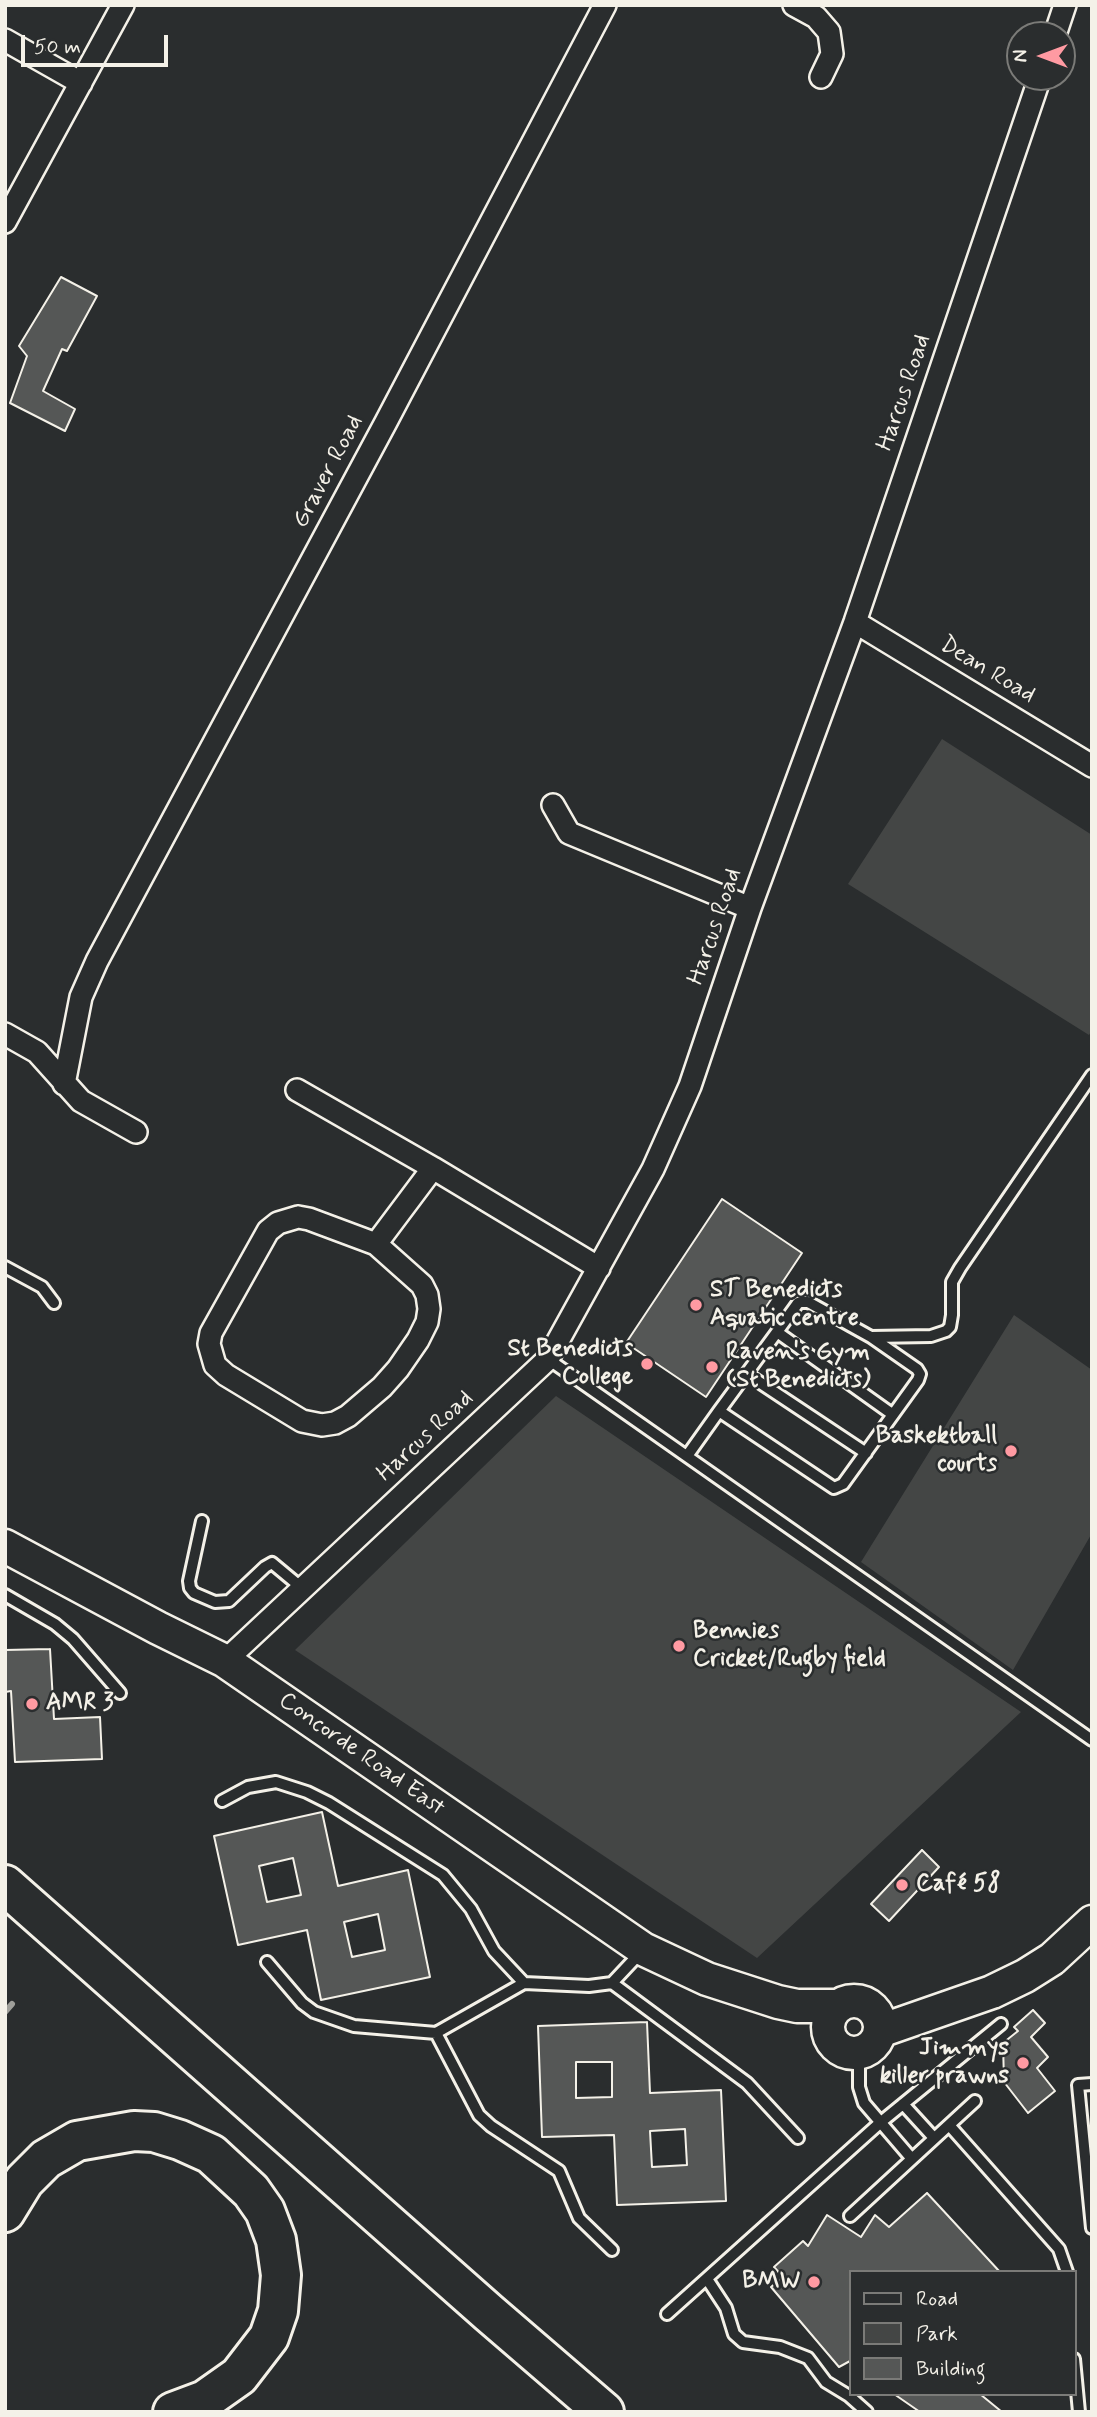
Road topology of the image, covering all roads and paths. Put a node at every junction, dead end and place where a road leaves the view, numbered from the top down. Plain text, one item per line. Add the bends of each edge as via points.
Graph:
1 (123, 5) edge
2 (605, 5) edge
3 (794, 5) edge
4 (5, 40) edge
5 (821, 77) dead end
6 (80, 83) junction
7 (1035, 91) edge
8 (7, 214) edge
9 (855, 622) junction
10 (1092, 766) edge
11 (553, 805) dead end
12 (750, 908) junction
13 (5, 1034) edge
14 (1092, 1075) edge
15 (64, 1084) junction
16 (297, 1090) dead end
17 (136, 1132) dead end
18 (433, 1168) junction
19 (376, 1244) junction
20 (5, 1267) edge
21 (599, 1268) junction
22 (54, 1303) dead end
23 (777, 1332) junction
24 (871, 1337) junction
25 (548, 1359) junction
26 (747, 1374) junction
27 (719, 1411) junction
28 (892, 1415) junction
29 (866, 1453) junction
30 (687, 1456) junction
31 (202, 1521) dead end
32 (5, 1546) edge
33 (302, 1588) junction
34 (5, 1595) edge
35 (225, 1661) junction
36 (120, 1693) dead end
37 (1092, 1740) edge
38 (222, 1801) dead end
39 (5, 1885) edge
40 (1092, 1922) edge
41 (643, 1949) junction
42 (267, 1962) dead end
43 (707, 1979) junction
44 (524, 1983) junction
45 (612, 1983) junction
46 (862, 2024) junction
47 (1001, 2024) dead end
48 (436, 2033) junction
49 (1092, 2084) edge
50 (975, 2101) dead end
51 (903, 2104) junction
52 (881, 2122) junction
53 (948, 2125) junction
54 (1087, 2129) edge
55 (798, 2138) dead end
56 (934, 2138) junction
57 (912, 2159) junction
58 (5, 2212) edge
59 (850, 2216) dead end
60 (1092, 2228) edge
61 (612, 2250) dead end
62 (1066, 2270) edge
63 (707, 2279) junction
64 (667, 2314) dead end
65 (1076, 2380) edge
66 (848, 2395) edge
67 (849, 2396) edge
68 (173, 2412) edge
69 (604, 2412) edge
70 (867, 2412) edge
71 (1079, 2412) edge

1 - 6 street
2 - 15 street, Graver Road via 97,961 82,996
3 - 5 street via 816,16 830,33 832,54
4 - 6 street
6 - 8 street
7 - 9 street, Harcus Road
9 - 10 street, Dean Road
9 - 12 street, Harcus Road
11 - 12 street via 569,834
12 - 21 street, Harcus Road via 690,1086 653,1169
13 - 15 street via 37,1052
14 - 24 lane via 952,1282 950,1327 931,1336
15 - 17 street via 81,1101
16 - 18 street
18 - 19 street
18 - 21 street
19 - 19 street via 309,1219 288,1218 278,1223 268,1231 211,1333 215,1365 302,1421 322,1425 348,1416 398,1369 427,1322 428,1295 422,1285
20 - 22 lane via 42,1287
21 - 25 street, Harcus Road
23 - 24 lane via 804,1301
23 - 26 lane
23 - 28 lane
24 - 28 lane via 920,1374
25 - 30 lane
25 - 33 street, Harcus Road
26 - 27 lane
26 - 29 lane
27 - 29 lane via 834,1488 843,1485
27 - 30 lane
28 - 29 lane
30 - 37 lane
31 - 33 lane via 188,1581 194,1593 223,1604 272,1563
32 - 35 main road, Concorde Road East
33 - 35 street, Harcus Road
34 - 36 lane via 73,1639
35 - 41 main road, Concorde Road East
38 - 44 lane via 248,1787 276,1782 340,1810 443,1875 471,1909 494,1951
39 - 69 highway
40 - 46 main road, Concorde Road East via 1052,1959 992,1992 944,2010 900,2011
41 - 43 main road, Concorde Road East
41 - 45 lane
42 - 48 lane via 314,2012 354,2025
43 - 46 main road, Concorde Road East
43 - 46 main road, Concorde Road East via 727,1996 793,2021 843,2051
44 - 45 lane
44 - 48 lane
45 - 55 lane via 747,2083
46 - 52 lane via 859,2087 864,2103
47 - 51 lane
48 - 61 lane via 478,2115 559,2171 579,2218
49 - 54 lane via 1078,2085
50 - 53 lane
51 - 52 lane
51 - 56 lane
52 - 57 lane
52 - 63 lane
53 - 56 lane
53 - 62 lane via 1059,2249
54 - 60 lane
56 - 57 lane
57 - 59 lane
58 - 68 highway via 24,2181 46,2159 77,2141 134,2131 154,2132 211,2154 251,2191 276,2240 281,2275 278,2311 269,2337 239,2376 205,2400
63 - 64 lane
63 - 66 lane via 726,2308 734,2334 743,2342 808,2357 827,2382
65 - 71 lane
67 - 70 lane

